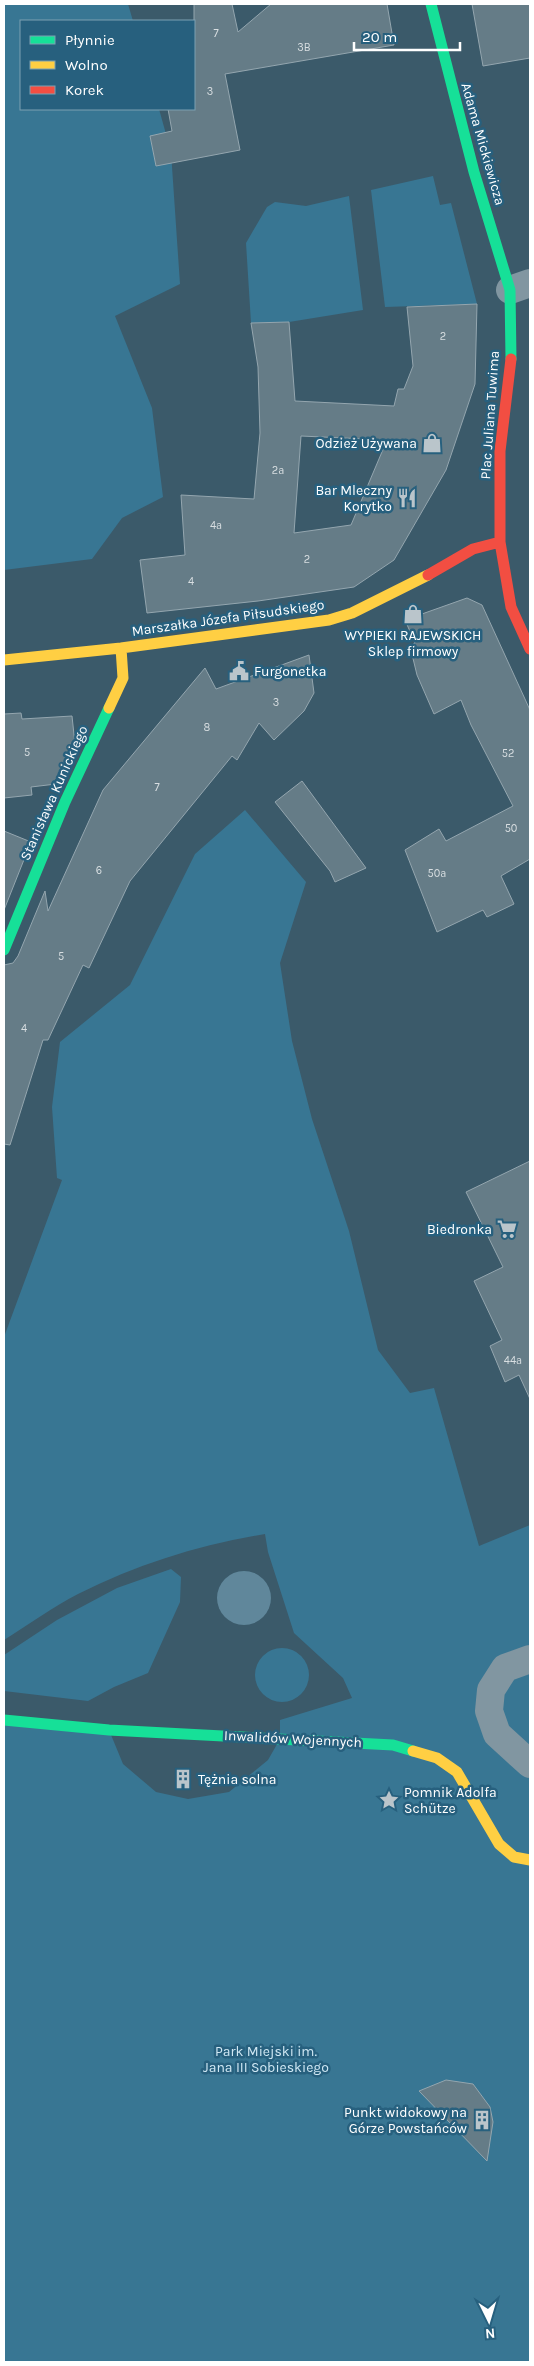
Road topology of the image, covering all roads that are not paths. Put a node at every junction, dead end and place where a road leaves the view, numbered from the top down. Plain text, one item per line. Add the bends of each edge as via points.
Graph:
1 (431, 4) edge
2 (520, 286) edge
3 (500, 542) junction
4 (121, 648) junction
5 (530, 649) edge
6 (4, 660) edge
7 (4, 950) edge
8 (530, 1659) edge
9 (4, 1720) edge
10 (530, 1764) edge
11 (530, 1860) edge

1 - 2 street, Adama Mickiewicza via 474,172
2 - 3 street, Plac Juliana Tuwima via 500,451
3 - 4 street, Marszałka Józefa Piłsudskiego via 473,550 402,589 330,620
3 - 5 street, Plac Juliana Tuwima via 511,607
4 - 6 street, Marszałka Józefa Piłsudskiego
4 - 7 street, Stanisława Kunickiego via 123,678 65,802
8 - 10 street via 505,1668 491,1690 489,1711 497,1734
9 - 11 street, Inwalidów Wojennych via 109,1730 393,1746 437,1758 457,1772 499,1844 514,1856

